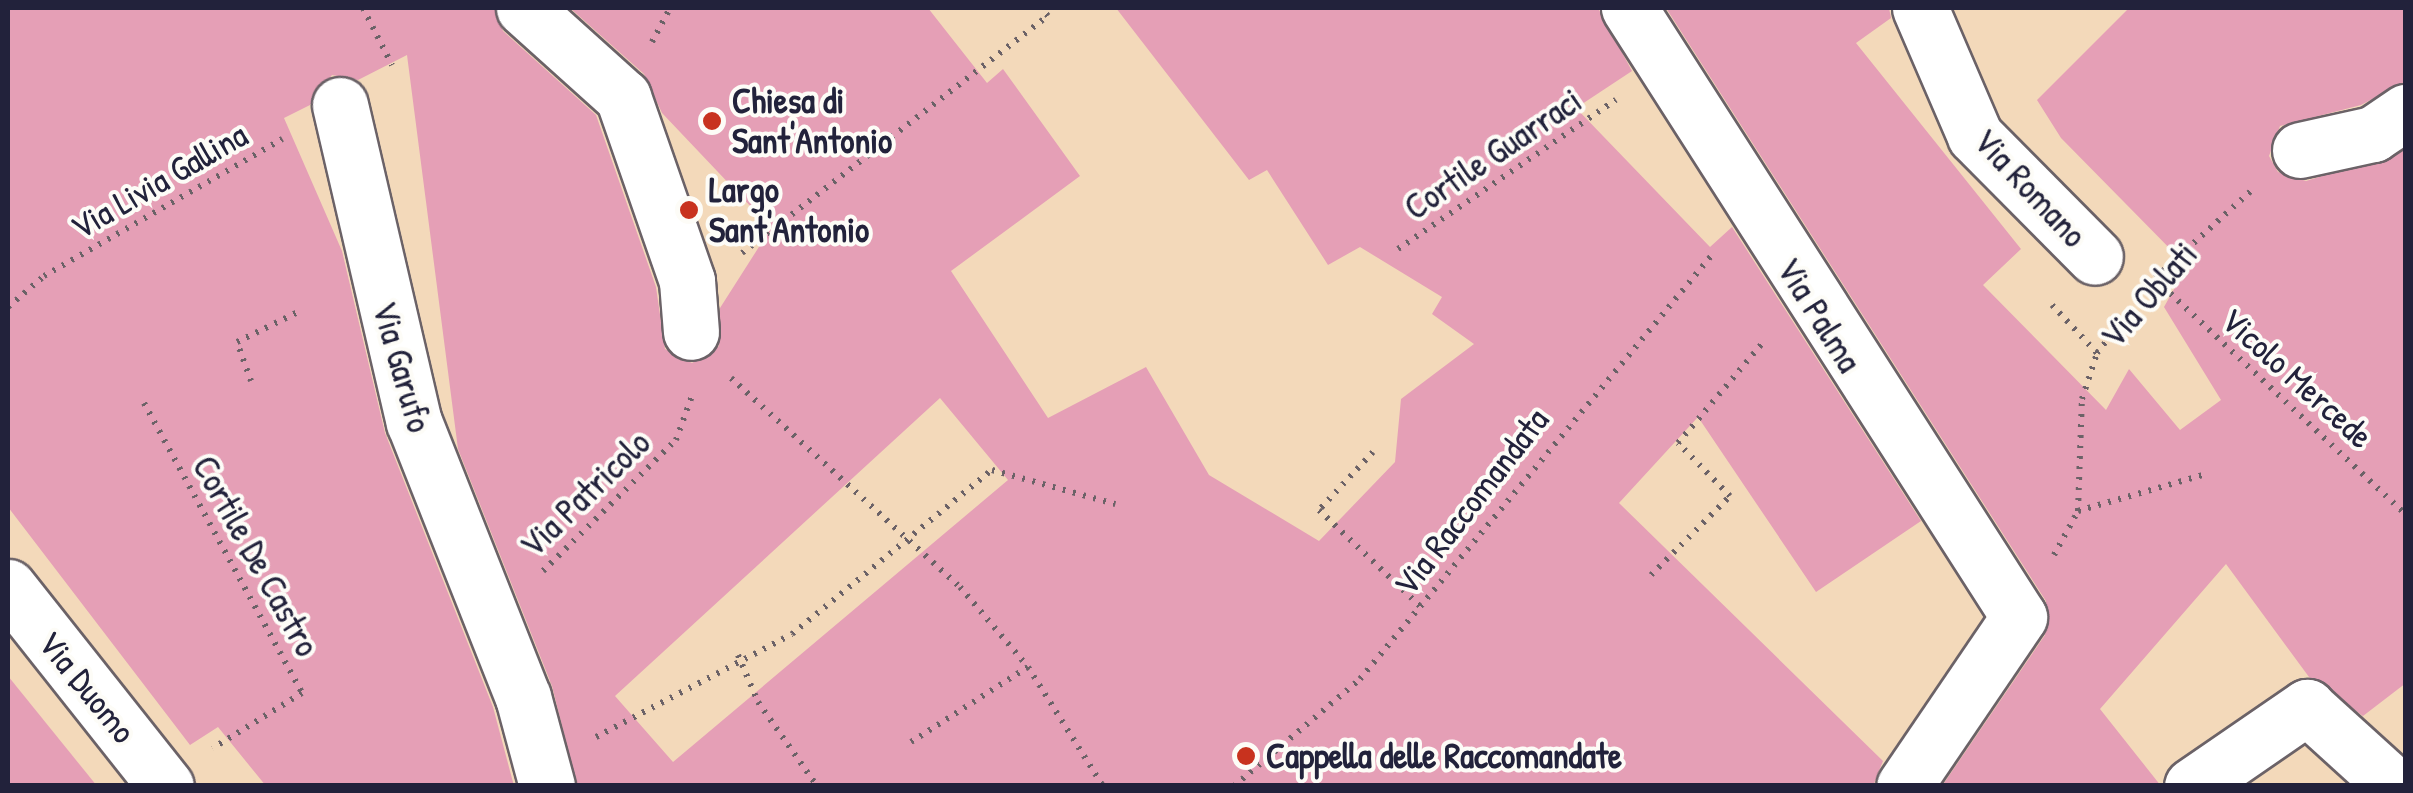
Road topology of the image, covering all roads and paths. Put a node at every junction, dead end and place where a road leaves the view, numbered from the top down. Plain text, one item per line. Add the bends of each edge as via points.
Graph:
1 (524, 8) edge
2 (1041, 8) edge
3 (1629, 8) edge
4 (1920, 8) edge
5 (1616, 100) dead end
6 (340, 105) joint
7 (2406, 112) edge
8 (2300, 150) joint
9 (1718, 247) dead end
10 (1398, 249) dead end
11 (2095, 257) dead end
12 (2154, 278) junction
13 (1805, 294) junction
14 (2143, 294) dead end
15 (688, 306) junction
16 (8, 307) edge
17 (2131, 308) dead end
18 (298, 312) dead end
19 (252, 380) dead end
20 (144, 403) dead end
21 (1374, 452) dead end
22 (2206, 474) dead end
23 (1114, 504) dead end
24 (2078, 511) junction
25 (2406, 514) edge
26 (911, 540) junction
27 (1651, 575) dead end
28 (8, 588) edge
29 (1422, 608) junction
30 (2020, 617) junction
31 (492, 621) junction
32 (738, 656) junction
33 (1028, 667) junction
34 (911, 742) dead end
35 (2377, 769) edge
36 (547, 774) edge
37 (163, 782) edge
38 (817, 786) edge
39 (1102, 786) edge
40 (1234, 786) edge
41 (1904, 786) edge
42 (2192, 786) edge

1 - 15 street via 624,97
2 - 15 path via 1048,16
3 - 13 street, Via Palma
4 - 11 street, Via Romano via 1975,136
5 - 10 path, Cortile Guarraci
6 - 16 path, Via Livia Gallina via 44,276
6 - 31 street, Via Garufo via 414,422
7 - 8 street via 2373,134
8 - 12 path, Via Oblati
9 - 29 path, Via Raccomandata via 1493,508
12 - 14 path, Via Oblati
12 - 25 path, Vicolo Mercede
13 - 27 path via 1678,443 1730,496
13 - 30 street, Via Palma
15 - 26 path via 746,394
15 - 31 path, Via Patricolo via 693,402 676,440
17 - 24 path, Via Oblati via 2097,354 2082,398
18 - 19 path via 237,342
20 - 37 path, Cortile De Castro via 302,693
21 - 29 path via 1318,510
22 - 24 path
23 - 26 path via 992,470
24 - 30 path, Via Oblati
26 - 32 path via 792,634
26 - 33 path
28 - 37 street, Via Duomo
29 - 40 path, Via Raccomandata via 1360,679
30 - 41 street
31 - 36 street, Via Garufo
32 - 36 path
32 - 38 path via 758,702
33 - 34 path
33 - 39 path
35 - 42 street via 2307,707

